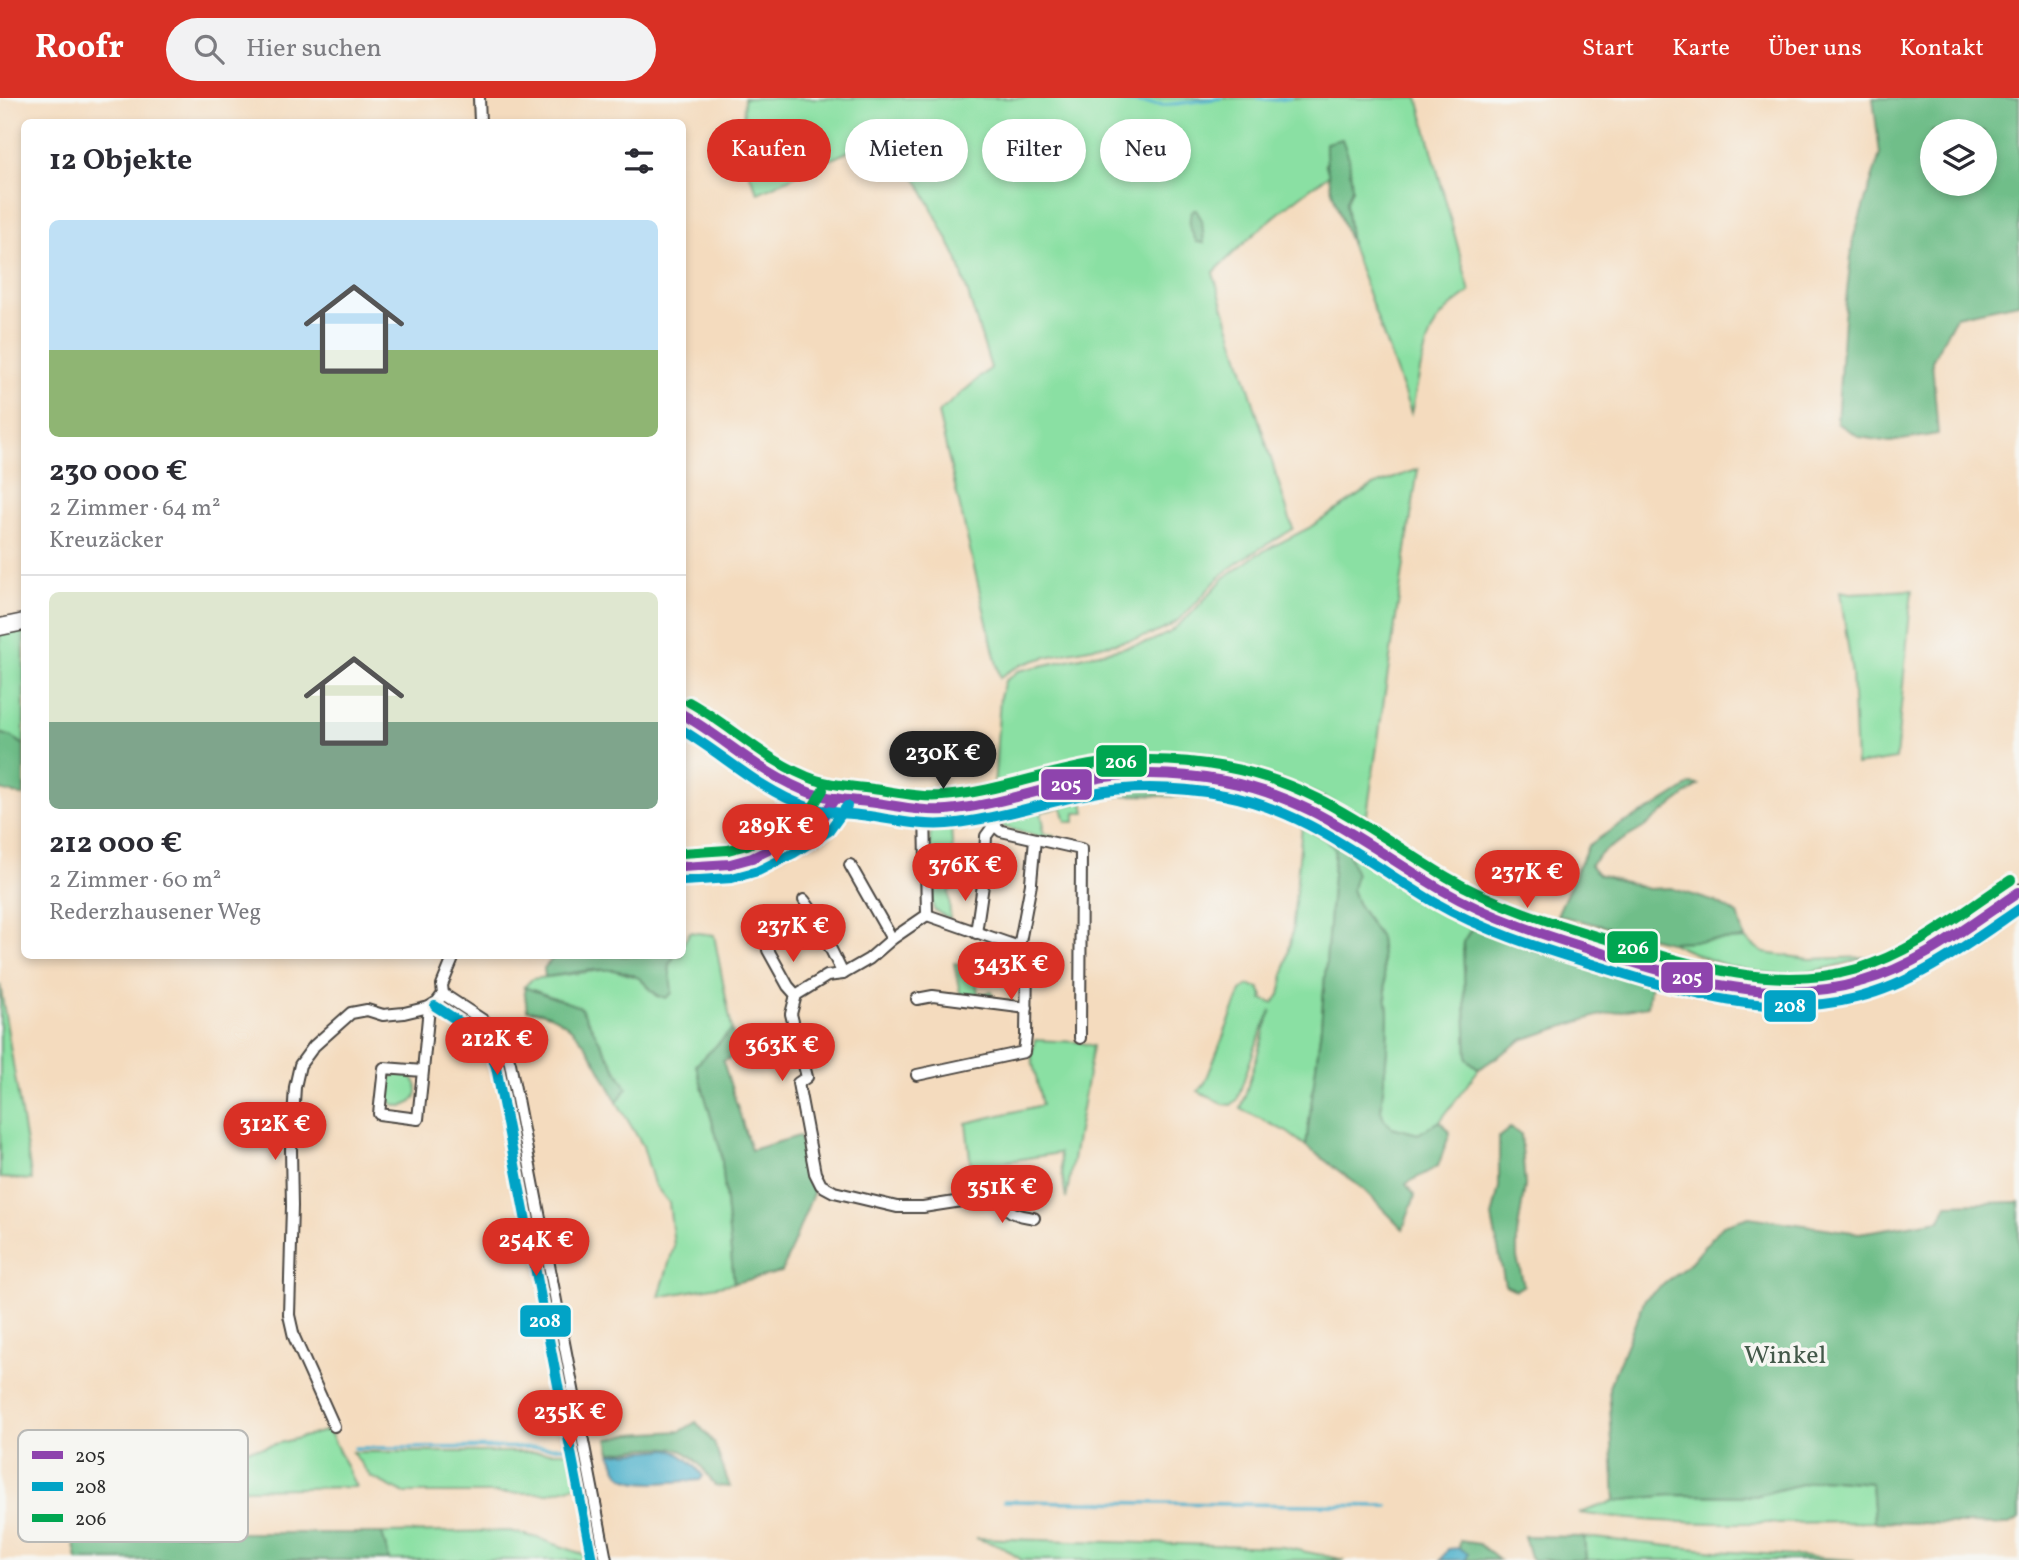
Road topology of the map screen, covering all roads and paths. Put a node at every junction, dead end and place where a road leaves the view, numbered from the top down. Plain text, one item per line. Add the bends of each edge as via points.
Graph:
1 (479, 98) edge
2 (480, 119) edge
3 (21, 623) edge
4 (0, 627) edge
5 (686, 717) edge
6 (835, 798) junction
7 (992, 802) junction
8 (925, 810) junction
9 (994, 825) junction
10 (1035, 839) junction
11 (850, 864) dead end
12 (686, 867) edge
13 (2019, 891) edge
14 (804, 900) dead end
15 (927, 915) junction
16 (976, 933) junction
17 (892, 939) junction
18 (1019, 947) junction
19 (768, 950) dead end
20 (453, 959) edge
21 (843, 974) junction
22 (443, 994) junction
23 (796, 995) junction
24 (917, 999) dead end
25 (429, 1007) junction
26 (1027, 1008) junction
27 (1080, 1038) dead end
28 (423, 1071) junction
29 (917, 1075) dead end
30 (1014, 1177) dead end
31 (1000, 1195) junction
32 (1034, 1218) dead end
33 (334, 1426) dead end
34 (606, 1560) edge

1 - 2 street
3 - 4 street
5 - 6 street via 768,773 814,794
6 - 8 street
6 - 12 street via 821,820 788,841 730,864
7 - 8 street
7 - 9 street
7 - 13 street via 1108,777 1163,773 1240,784 1309,807 1444,891 1514,925 1676,975 1769,991 1809,992 1850,985 1905,966
8 - 15 street
9 - 10 street
9 - 16 street via 986,836
10 - 18 street
10 - 27 street via 1081,849
11 - 17 street
14 - 21 street
15 - 16 street
15 - 17 street
16 - 18 street
17 - 21 street
18 - 26 street via 1027,957
19 - 23 street
20 - 22 street
21 - 23 street via 827,976
22 - 25 street
22 - 34 street via 499,1033 510,1063
23 - 31 street via 791,1014 807,1077 797,1083 821,1185 897,1207 923,1208
24 - 26 street via 933,996
25 - 28 street
25 - 33 street via 383,1015 367,1010 351,1013 314,1046 300,1065 295,1087 289,1315 294,1337
26 - 29 street via 1024,1052
28 - 28 street via 418,1119 379,1114 384,1068
30 - 31 street
31 - 32 street via 1005,1208

